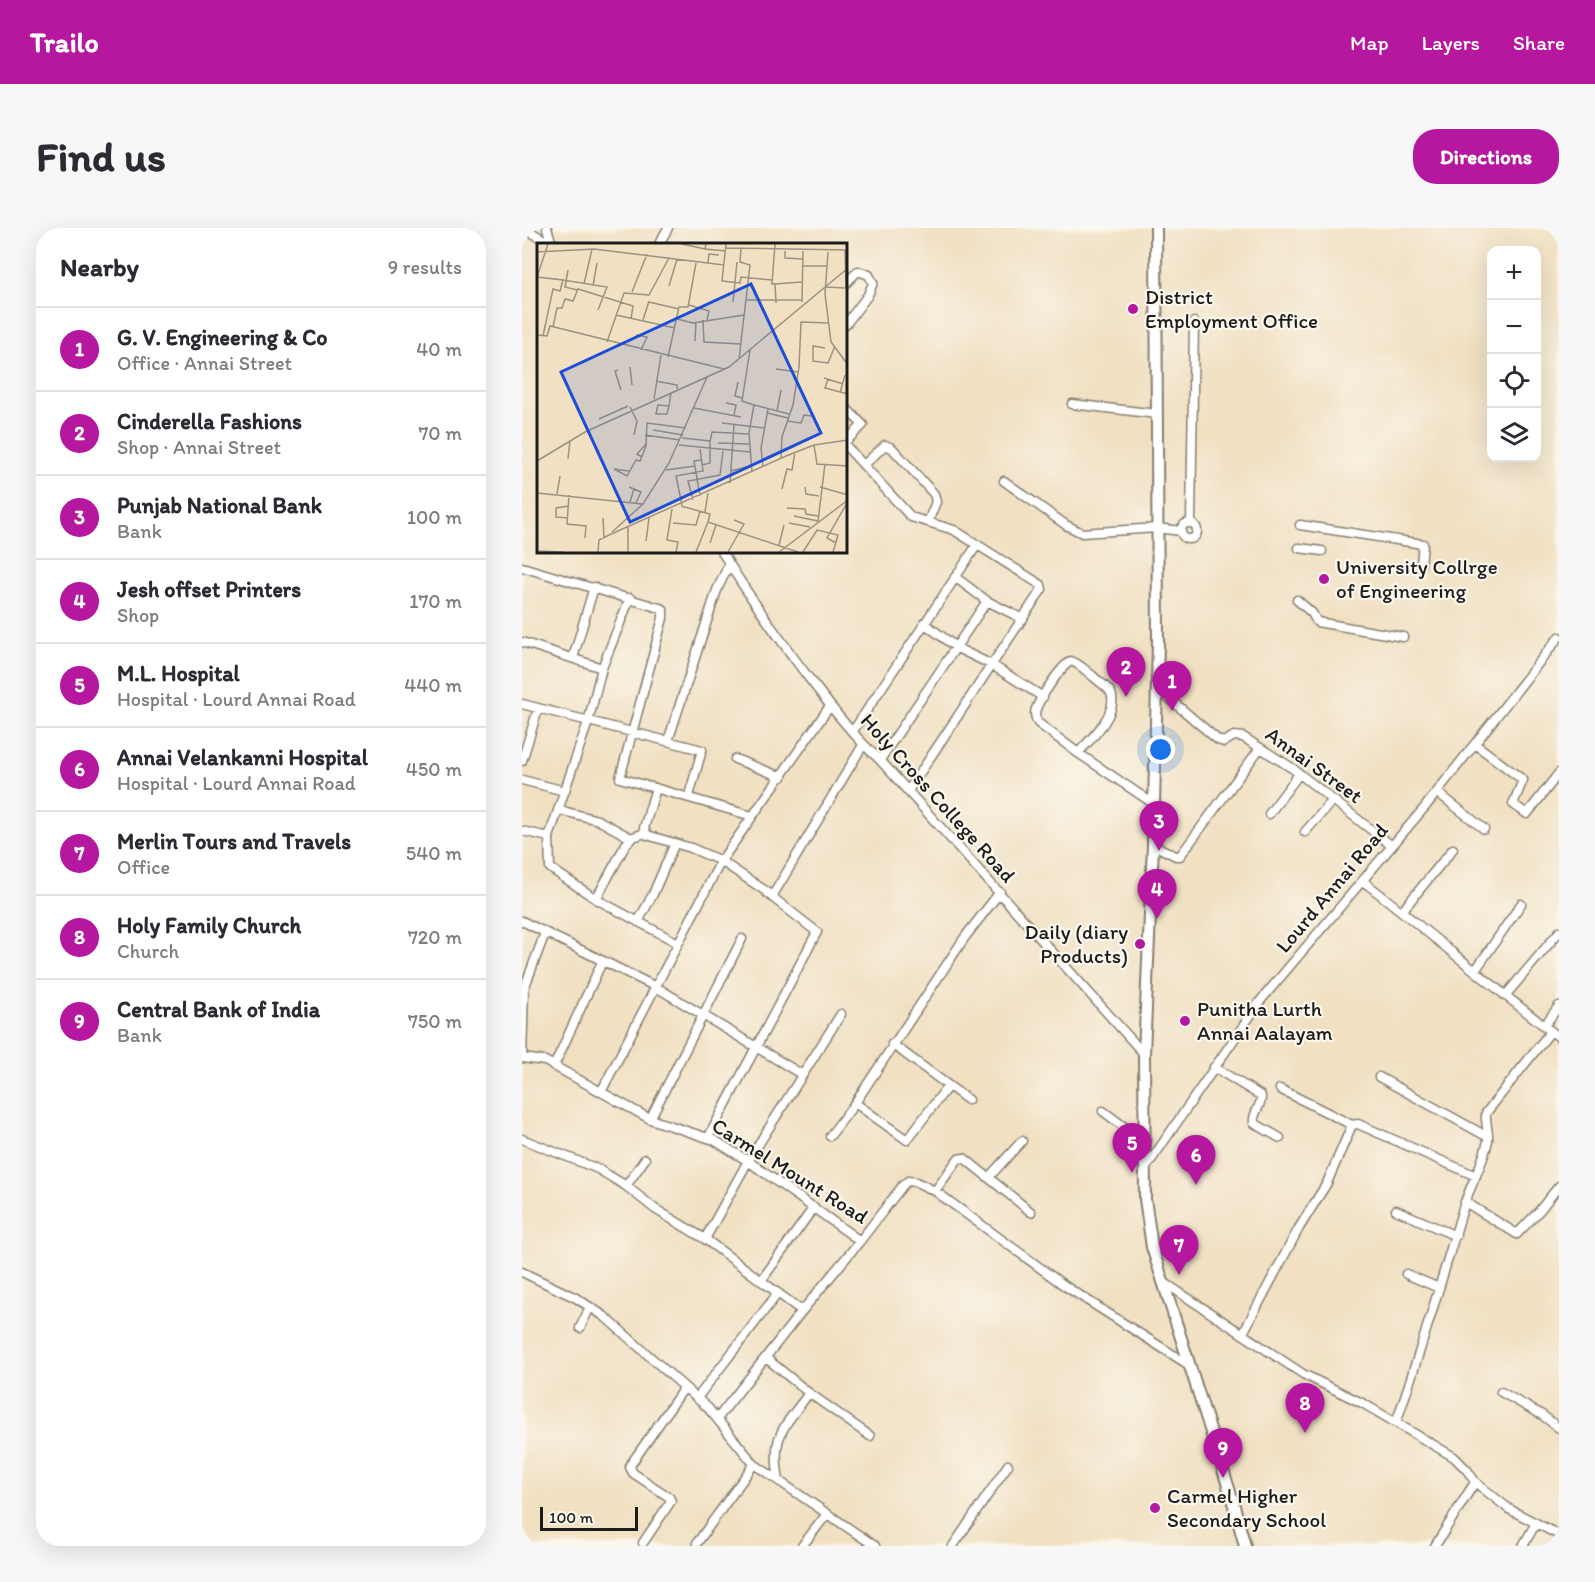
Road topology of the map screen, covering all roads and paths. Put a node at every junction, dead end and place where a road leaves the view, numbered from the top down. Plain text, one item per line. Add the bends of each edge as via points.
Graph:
1 (524, 228) edge
2 (547, 228) edge
3 (667, 228) edge
4 (1156, 228) edge
5 (549, 243) edge
6 (551, 243) edge
7 (660, 243) edge
8 (848, 281) edge
9 (848, 321) edge
10 (1194, 322) dead end
11 (1072, 404) dead end
12 (848, 410) edge
13 (1157, 414) junction
14 (848, 439) edge
15 (848, 448) edge
16 (864, 465) junction
17 (1004, 481) dead end
18 (928, 522) junction
19 (1191, 523) junction
20 (1300, 525) dead end
21 (1157, 528) junction
22 (1181, 531) junction
23 (977, 545) junction
24 (1299, 548) dead end
25 (1322, 551) dead end
26 (723, 554) edge
27 (729, 564) junction
28 (1421, 564) dead end
29 (522, 567) edge
30 (955, 577) junction
31 (594, 587) junction
32 (630, 598) junction
33 (1297, 600) dead end
34 (987, 601) junction
35 (1023, 619) junction
36 (924, 624) junction
37 (1403, 637) dead end
38 (1559, 637) edge
39 (522, 642) edge
40 (957, 648) junction
41 (573, 658) junction
42 (992, 665) junction
43 (602, 668) junction
44 (1157, 688) junction
45 (1043, 697) junction
46 (522, 704) edge
47 (830, 706) junction
48 (538, 709) junction
49 (588, 722) junction
50 (853, 731) junction
51 (633, 733) junction
52 (668, 741) junction
53 (1474, 744) junction
54 (863, 745) junction
55 (1260, 748) junction
56 (1078, 753) junction
57 (735, 759) dead end
58 (880, 760) junction
59 (522, 761) edge
60 (1559, 773) edge
61 (1299, 774) junction
62 (782, 777) junction
63 (522, 780) edge
64 (656, 788) junction
65 (565, 791) junction
66 (908, 791) junction
67 (1437, 792) junction
68 (689, 796) junction
69 (1333, 800) junction
70 (1154, 804) junction
71 (559, 810) junction
72 (1269, 814) dead end
73 (752, 816) junction
74 (1484, 829) dead end
75 (522, 831) edge
76 (1305, 832) dead end
77 (645, 833) junction
78 (549, 837) junction
79 (631, 838) junction
80 (675, 843) junction
81 (1153, 845) junction
82 (1392, 846) junction
83 (1453, 849) dead end
84 (721, 861) junction
85 (1362, 880) junction
86 (766, 892) junction
87 (1000, 892) junction
88 (596, 900) junction
89 (1521, 904) dead end
90 (1402, 911) junction
91 (522, 921) edge
92 (638, 922) junction
93 (1559, 932) edge
94 (545, 933) junction
95 (742, 939) dead end
96 (678, 943) junction
97 (602, 962) junction
98 (1475, 971) junction
99 (656, 987) junction
100 (1505, 996) junction
101 (1559, 1006) edge
102 (703, 1014) junction
103 (841, 1014) dead end
104 (1548, 1028) junction
105 (1559, 1036) edge
106 (892, 1044) junction
107 (756, 1047) junction
108 (1144, 1054) junction
109 (522, 1058) edge
110 (554, 1066) junction
111 (1214, 1067) junction
112 (801, 1074) junction
113 (1379, 1077) dead end
114 (948, 1086) junction
115 (1280, 1089) dead end
116 (601, 1092) junction
117 (968, 1100) dead end
118 (855, 1103) junction
119 (1103, 1111) dead end
120 (650, 1119) junction
121 (1352, 1125) junction
122 (830, 1136) dead end
123 (1488, 1137) junction
124 (708, 1138) junction
125 (1280, 1138) dead end
126 (522, 1139) edge
127 (1022, 1141) dead end
128 (1143, 1141) junction
129 (645, 1159) dead end
130 (748, 1161) junction
131 (1144, 1170) junction
132 (1476, 1176) junction
133 (989, 1177) junction
134 (626, 1186) junction
135 (1559, 1186) edge
136 (935, 1191) junction
137 (1465, 1202) junction
138 (814, 1208) junction
139 (1396, 1210) dead end
140 (1031, 1212) dead end
141 (1456, 1236) junction
142 (705, 1239) junction
143 (860, 1241) junction
144 (522, 1272) edge
145 (1406, 1274) dead end
146 (761, 1281) junction
147 (1162, 1281) junction
148 (1439, 1288) junction
149 (778, 1293) junction
150 (590, 1306) junction
151 (802, 1311) junction
152 (580, 1328) dead end
153 (1243, 1333) junction
154 (766, 1358) junction
155 (1189, 1365) junction
156 (684, 1388) junction
157 (1501, 1392) dead end
158 (809, 1393) junction
159 (697, 1398) junction
160 (717, 1419) junction
161 (1396, 1423) junction
162 (1559, 1428) edge
163 (870, 1436) dead end
164 (754, 1464) junction
165 (1008, 1465) dead end
166 (779, 1481) junction
167 (1475, 1482) junction
168 (827, 1514) junction
169 (1536, 1523) junction
170 (1559, 1535) edge
171 (644, 1543) dead end
172 (697, 1543) dead end
173 (802, 1546) edge
174 (875, 1546) edge
175 (953, 1546) edge
176 (1245, 1546) edge
177 (1435, 1546) edge
178 (1523, 1546) edge

1 - 5 street
2 - 6 street
3 - 7 street
4 - 13 main road
8 - 9 street via 858,271 869,275 873,283
10 - 19 street
11 - 13 street
12 - 14 street via 863,425
13 - 21 main road
15 - 16 street
16 - 18 street via 911,517
16 - 18 street via 885,445 892,448 934,494 936,502
17 - 21 street via 1082,533
18 - 23 street via 954,530
19 - 22 street
19 - 22 street via 1199,530 1195,536 1188,540
20 - 28 street via 1423,544
21 - 22 street
21 - 44 main road
23 - 30 street
23 - 35 street via 1041,585 1041,593
24 - 25 street
26 - 27 street, Holy Cross College Road
27 - 47 street, Holy Cross College Road
27 - 52 street
29 - 31 street
30 - 34 street
30 - 36 street
31 - 32 street
31 - 41 street
32 - 43 street
32 - 51 street via 661,608 664,614
33 - 37 street via 1317,622
34 - 35 street
34 - 40 street
35 - 42 street
36 - 40 street
36 - 50 street
38 - 53 street, Lourd Annai Road
39 - 41 street
40 - 42 street
40 - 58 street
41 - 43 street
42 - 45 street
42 - 66 street
43 - 49 street
44 - 55 street, Annai Street via 1218,740 1224,742 1238,735
44 - 70 main road
45 - 56 street via 1034,717
45 - 56 street via 1071,661 1111,692 1106,720
46 - 48 street
47 - 50 street, Holy Cross College Road
47 - 62 street
48 - 49 street
48 - 59 street
49 - 51 street
49 - 65 street
50 - 54 street, Holy Cross College Road
51 - 52 street
51 - 64 street via 620,778
52 - 68 street via 702,750
53 - 60 street via 1523,780 1513,804 1527,814
53 - 67 street, Lourd Annai Road
54 - 58 street, Holy Cross College Road
54 - 86 street via 777,891 773,895
55 - 61 street, Annai Street
55 - 81 street via 1182,855
56 - 70 street
57 - 62 street
58 - 66 street, Holy Cross College Road
61 - 69 street, Annai Street
61 - 72 street
62 - 73 street
63 - 65 street
64 - 68 street
64 - 77 street
65 - 71 street
66 - 87 street, Holy Cross College Road
67 - 74 street
67 - 82 street, Lourd Annai Road
68 - 73 street
69 - 76 street
69 - 82 street, Annai Street
70 - 81 main road
71 - 78 street
71 - 79 street via 598,820
73 - 84 street
75 - 78 street
77 - 79 street
77 - 80 street
78 - 88 street via 550,868
79 - 88 street
80 - 84 street
80 - 92 street
81 - 108 main road
82 - 85 street, Lourd Annai Road
83 - 90 street
84 - 86 street
84 - 96 street
85 - 90 street
85 - 111 street, Lourd Annai Road via 1262,1000
86 - 107 street via 817,932
87 - 106 street
87 - 108 street, Holy Cross College Road
88 - 92 street
89 - 98 street
90 - 98 street
91 - 94 street
92 - 96 street
93 - 100 street
94 - 97 street
94 - 109 street via 524,989
95 - 102 street
96 - 99 street
97 - 99 street
97 - 110 street
98 - 100 street
99 - 102 street
99 - 116 street
100 - 104 street
101 - 104 street
102 - 107 street
102 - 120 street
103 - 112 street
104 - 105 street
104 - 123 street via 1489,1108 1485,1121
106 - 114 street
106 - 118 street
107 - 112 street
107 - 124 street
108 - 128 main road
109 - 110 street, Carmel Mount Road
110 - 116 street, Carmel Mount Road
111 - 125 street via 1261,1096 1254,1123
111 - 131 street, Lourd Annai Road
112 - 130 street
113 - 123 street
114 - 117 street
114 - 118 street via 907,1140
115 - 121 street
116 - 120 street, Carmel Mount Road
118 - 122 street
119 - 128 street
120 - 124 street, Carmel Mount Road
121 - 132 street via 1358,1124
121 - 153 street via 1327,1183
123 - 132 street
124 - 130 street, Carmel Mount Road
126 - 134 street via 598,1169
127 - 133 street
128 - 131 main road
129 - 134 street
130 - 138 street, Carmel Mount Road
130 - 142 street
131 - 147 main road via 1152,1247
132 - 137 street
133 - 136 street via 962,1157
133 - 140 street
134 - 142 street
135 - 137 street via 1517,1234
136 - 143 street, Carmel Mount Road via 916,1182 905,1182
136 - 155 street, Carmel Mount Road via 1065,1286
137 - 141 street
138 - 143 street, Carmel Mount Road
138 - 146 street
139 - 141 street
141 - 148 street
142 - 146 street
143 - 151 street
144 - 150 street
145 - 148 street
146 - 149 street
147 - 153 street
147 - 155 main road
148 - 161 street
149 - 151 street
149 - 159 street
150 - 152 street
150 - 156 street via 628,1335
151 - 154 street
153 - 161 street via 1303,1374
154 - 158 street
154 - 160 street
155 - 176 main road
156 - 159 street
156 - 171 street via 630,1467 671,1501
157 - 162 street
158 - 163 street
158 - 166 street via 780,1433 776,1453
159 - 160 street
160 - 164 street
161 - 167 street via 1454,1457
164 - 166 street
164 - 172 street
165 - 175 street
166 - 168 street
167 - 169 street via 1509,1509
167 - 177 street
168 - 173 street
168 - 174 street
169 - 170 street
169 - 178 street

